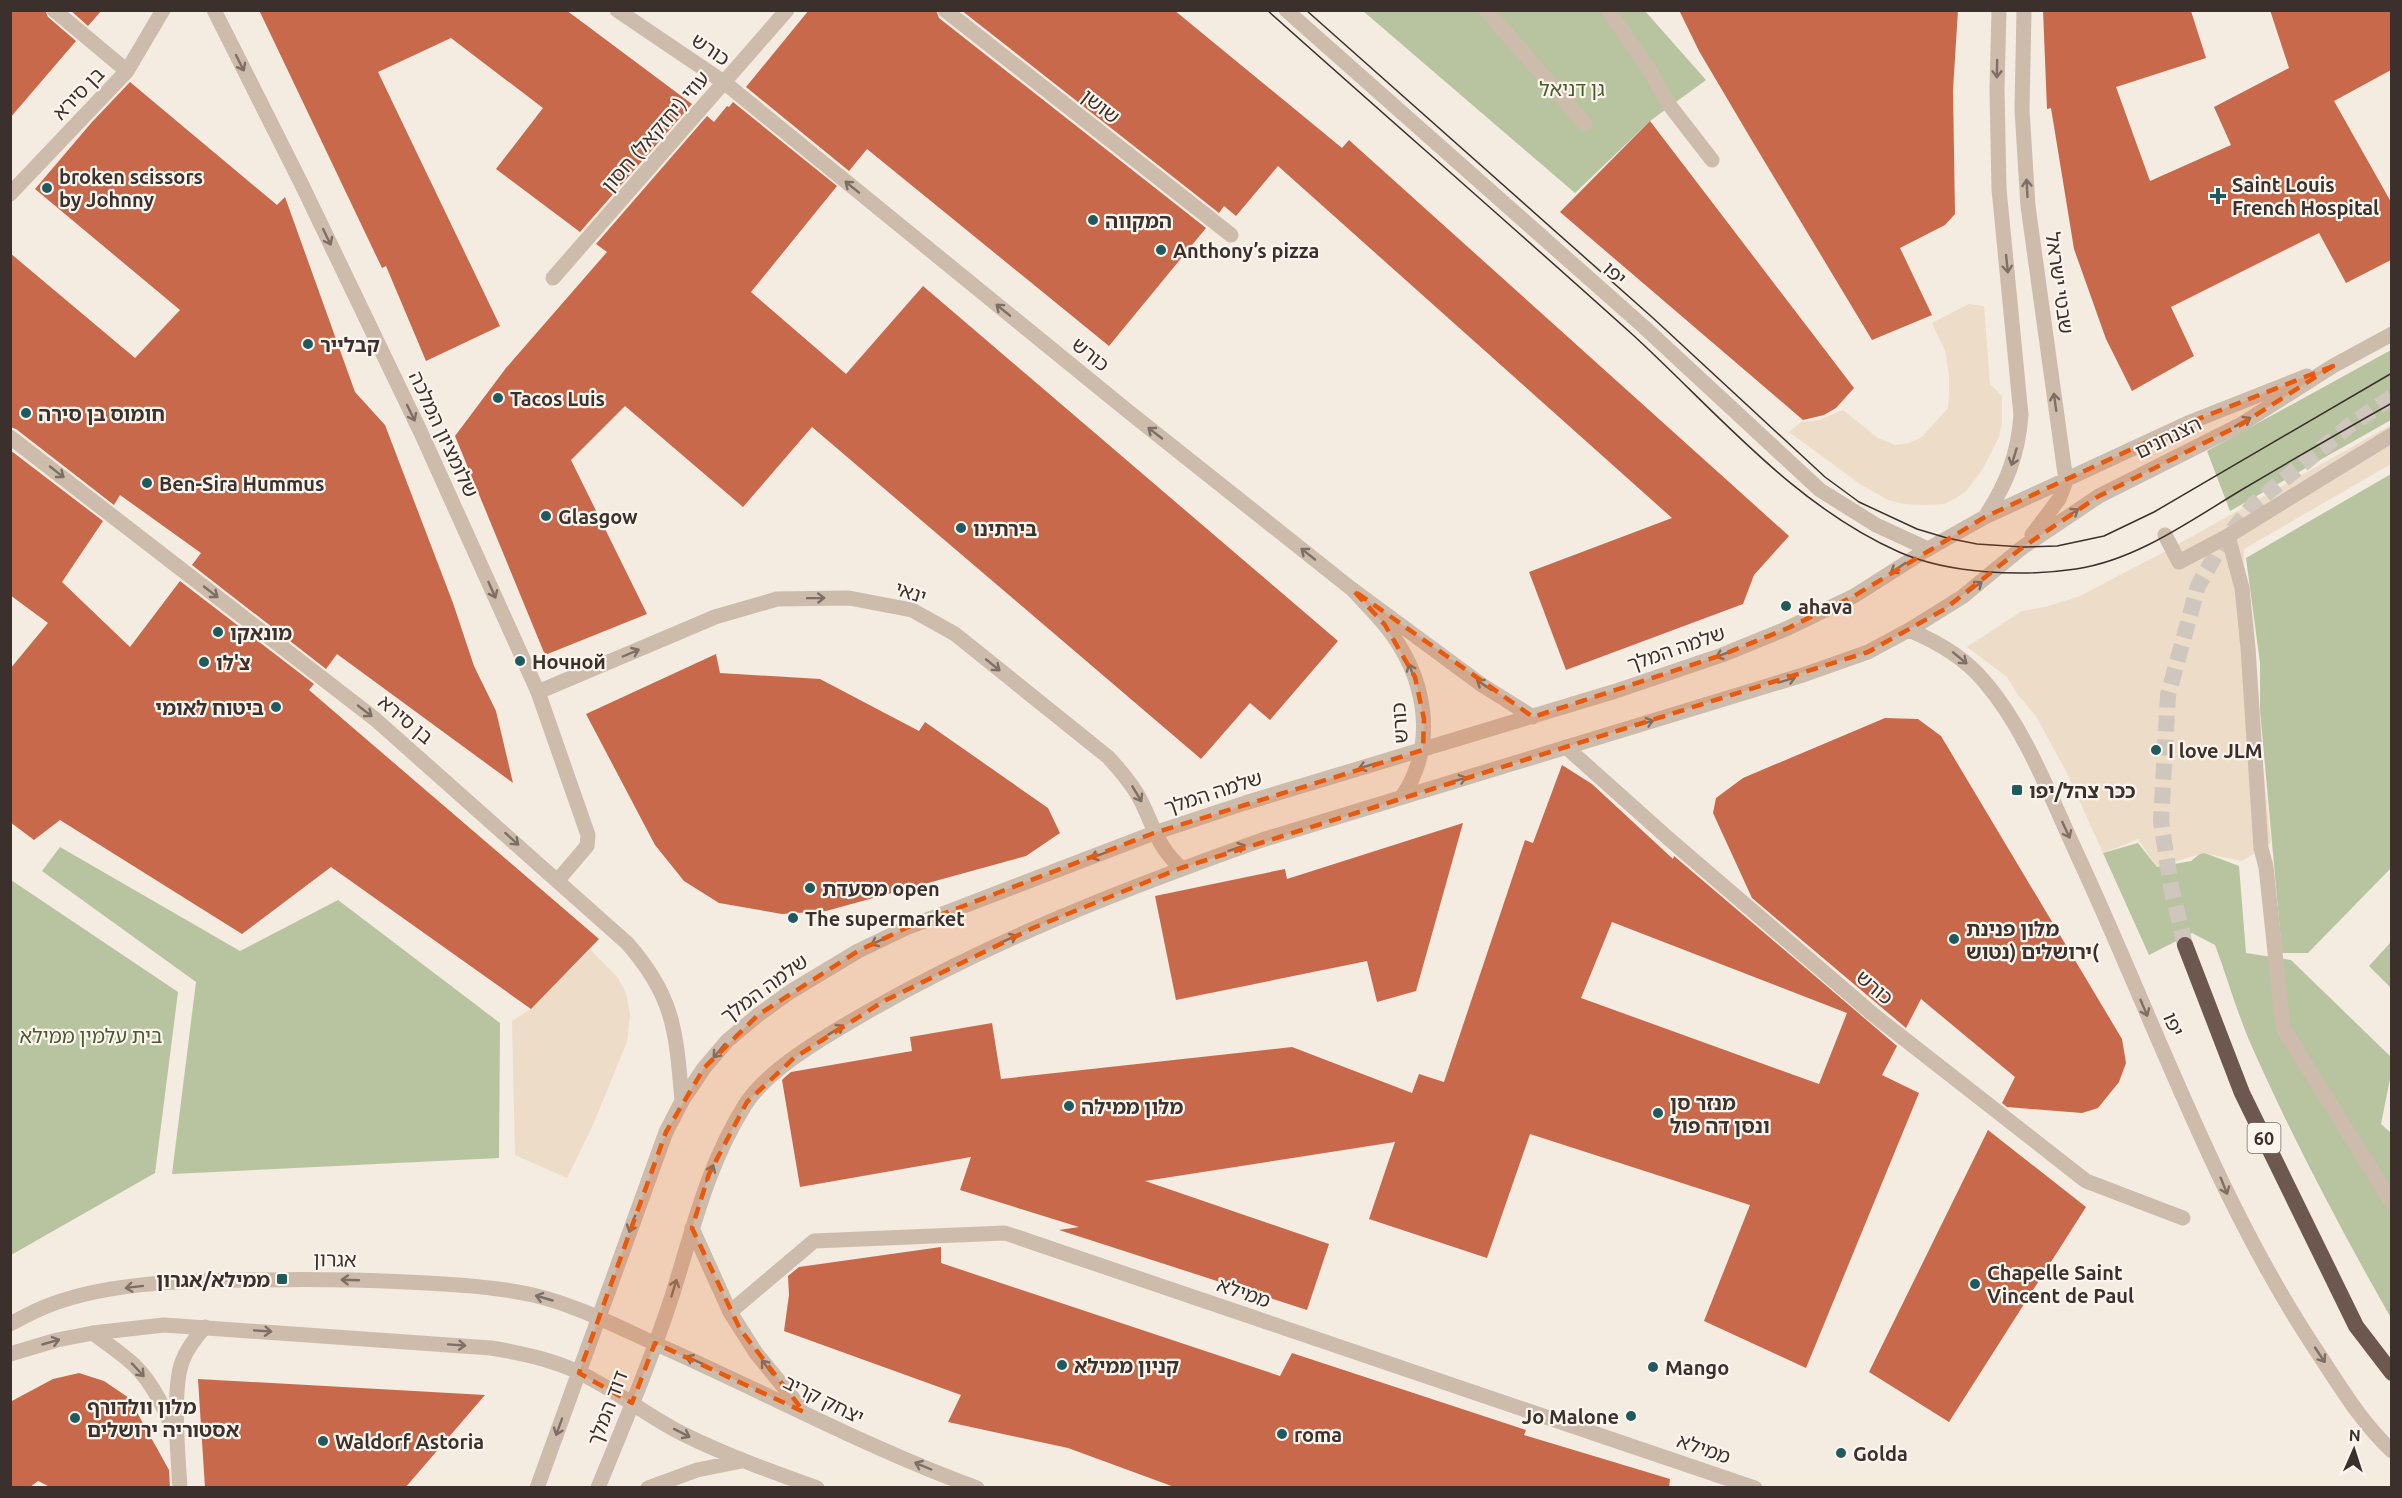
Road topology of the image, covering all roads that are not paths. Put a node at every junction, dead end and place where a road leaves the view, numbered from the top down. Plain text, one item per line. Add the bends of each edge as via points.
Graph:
1 (54, 10) edge
2 (163, 10) edge
3 (214, 10) edge
4 (617, 10) edge
5 (787, 10) edge
6 (945, 10) edge
7 (1286, 10) edge
8 (1486, 10) edge
9 (1608, 10) edge
10 (1999, 10) edge
11 (2024, 10) edge
12 (127, 72) junction
13 (725, 83) junction
14 (1585, 124) dead end
15 (1712, 160) dead end
16 (10, 194) edge
17 (1231, 235) dead end
18 (552, 278) dead end
19 (2391, 334) edge
20 (2333, 366) junction
21 (2391, 435) edge
22 (10, 436) edge
23 (2066, 481) junction
24 (1985, 517) junction
25 (2165, 535) dead end
26 (2228, 536) junction
27 (2022, 547) junction
28 (1928, 549) junction
29 (1353, 590) junction
30 (1909, 630) junction
31 (538, 692) junction
32 (1533, 717) junction
33 (1566, 747) junction
34 (1423, 750) junction
35 (1402, 797) junction
36 (1154, 833) junction
37 (1181, 868) junction
38 (558, 880) junction
39 (2185, 945) tunnel mouth
40 (682, 1101) junction
41 (2391, 1203) edge
42 (2183, 1218) dead end
43 (692, 1228) junction
44 (730, 1312) junction
45 (598, 1319) junction
46 (10, 1324) edge
47 (2356, 1326) junction
48 (205, 1327) junction
49 (93, 1333) junction
50 (655, 1343) junction
51 (10, 1354) edge
52 (2391, 1363) edge
53 (579, 1372) junction
54 (2391, 1373) edge
55 (632, 1403) junction
56 (804, 1412) junction
57 (177, 1437) junction
58 (2391, 1451) edge
59 (742, 1461) junction
60 (180, 1488) edge
61 (537, 1488) edge
62 (598, 1488) edge
63 (648, 1488) edge
64 (817, 1488) edge
65 (977, 1488) edge
66 (1755, 1488) edge

1 - 12 street
2 - 12 street, בן סירא
3 -> 31 street, שלומציון המלכה via 417,424
4 - 13 street, כורש
5 - 13 street, עוזי (יחזקאל) חסון
6 - 17 street, שושן
7 - 28 street, יפו via 1644,327 1811,483 1853,512
8 - 14 street
9 - 15 street via 1667,102
10 -> 24 street via 1999,189 2021,415 2017,452 1999,496
23 -> 11 street, שבטי ישראל via 2028,206 2022,110
12 - 16 street, בן סירא
13 - 18 street, עוזי (יחזקאל) חסון
29 -> 13 street, כורש
19 - 20 street, הצנחנים
20 - 23 street, הצנחנים via 2188,423
27 -> 20 street, הצנחנים via 2098,496 2240,425
21 - 26 street
22 -> 38 street, בן סירא via 375,719
23 - 24 street, שלמה המלך
23 - 27 street via 2059,499
24 - 28 street, שלמה המלך
25 - 26 street via 2179,562
26 - 41 street via 2243,598 2261,848 2283,1028
30 -> 27 street via 1962,597
28 -> 32 street, שלמה המלך via 1854,596 1788,627 1722,655
32 -> 29 street via 1482,685
34 -> 29 street, כורש via 1424,719 1404,653
33 -> 30 street via 1803,675 1868,652
30 -> 58 street, יפו via 1956,655 1984,681 2006,712 2103,909 2229,1199 2295,1317 2369,1429
31 -> 36 street, ינאי via 715,617 777,599 849,598 912,610 955,634 1108,757 1141,801
31 - 38 street, שלומציון המלכה via 588,836 587,846
32 - 34 street, שלמה המלך
35 -> 33 street
33 - 42 street, כורש via 1875,1016 2086,1181
34 - 35 street, כורש
34 -> 36 street, שלמה המלך
37 -> 35 street
36 - 37 street, ינאי
36 -> 40 street, שלמה המלך via 906,928 858,951 790,992 727,1041
43 -> 37 street via 709,1174 747,1102 795,1058 884,1001 959,962
38 - 40 street, בן סירא via 647,965 666,1002 676,1039
39 - 47 highway, יפו / 60 via 2242,1093
40 -> 45 street, שלמה המלך via 654,1161
43 - 44 street
50 -> 43 street
56 -> 44 street via 763,1362
44 - 66 street, ממילא via 814,1241 1005,1233
45 -> 46 street, אגרון via 553,1301 498,1289 333,1279 237,1280 93,1292 47,1306
45 - 50 street, אגרון
45 - 53 street, שלמה המלך
47 - 52 highway, יפו / 60
47 - 54 highway, יפו / 60
48 - 49 street via 165,1325
48 -> 53 street via 490,1348 547,1360
48 - 57 street via 181,1365
51 -> 49 street
49 -> 57 street via 144,1375
50 - 55 street, דוד המלך
56 -> 50 street, יצחק קריב
53 - 55 street
53 -> 61 street, דוד המלך
55 -> 59 street via 680,1432
55 - 62 street, דוד המלך
65 -> 56 street, יצחק קריב
57 - 60 street
59 - 63 street via 697,1470
59 - 64 street

